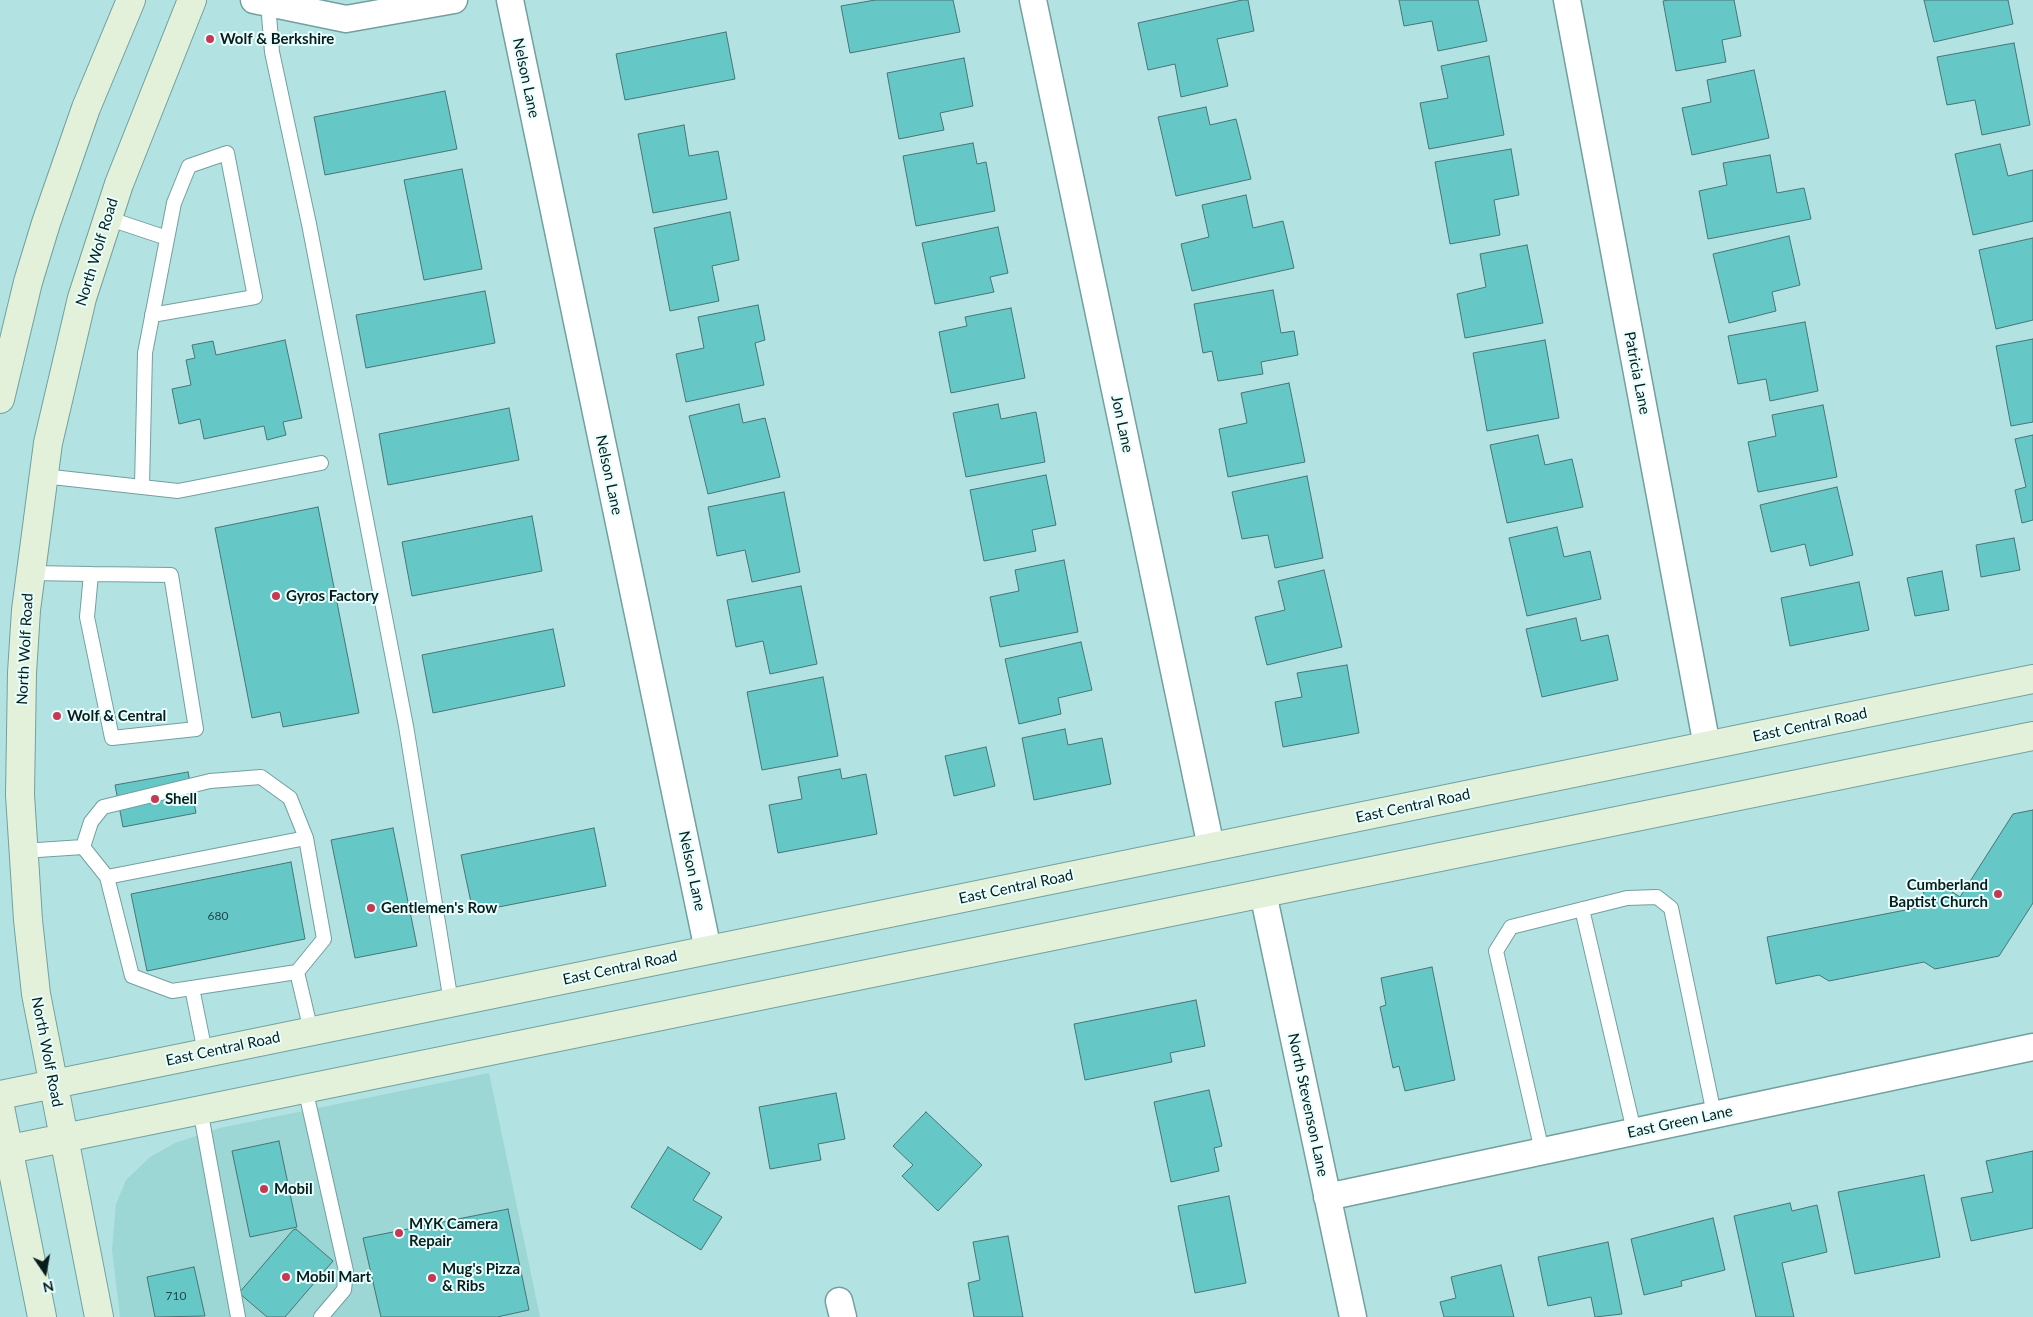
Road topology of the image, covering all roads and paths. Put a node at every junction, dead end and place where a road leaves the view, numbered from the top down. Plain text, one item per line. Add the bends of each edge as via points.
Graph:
1 (131, 0) edge
2 (192, 0) edge
3 (454, 0) edge
4 (510, 0) edge
5 (1034, 0) edge
6 (1567, 0) edge
7 (261, 1) edge
8 (107, 218) junction
9 (167, 238) junction
10 (152, 315) junction
11 (0, 399) edge
12 (321, 463) dead end
13 (44, 476) junction
14 (142, 486) junction
15 (30, 573) junction
16 (91, 574) junction
17 (2033, 679) edge
18 (2033, 736) edge
19 (1707, 746) junction
20 (306, 838) junction
21 (83, 846) junction
22 (1210, 847) junction
23 (23, 851) junction
24 (107, 877) junction
25 (1263, 893) junction
26 (1582, 909) junction
27 (708, 950) junction
28 (297, 972) junction
29 (192, 988) junction
30 (451, 1002) junction
31 (311, 1031) junction
32 (2033, 1046) edge
33 (205, 1052) junction
34 (53, 1084) junction
35 (305, 1088) junction
36 (0, 1095) edge
37 (0, 1107) edge
38 (200, 1109) junction
39 (1714, 1114) junction
40 (1634, 1131) junction
41 (63, 1138) junction
42 (4, 1150) edge
43 (1542, 1151) junction
44 (1327, 1196) junction
45 (42, 1317) edge
46 (99, 1317) edge
47 (238, 1317) edge
48 (321, 1317) edge
49 (1353, 1317) edge

1 - 11 main road via 86,108 46,223
2 - 8 main road, North Wolf Road via 141,123
3 - 7 street via 346,19
4 - 27 street, Nelson Lane
5 - 22 street, Jon Lane
6 - 19 street, Patricia Lane
7 - 30 lane via 309,224 406,726
8 - 9 lane
8 - 13 main road, North Wolf Road via 64,369
9 - 10 lane
9 - 10 lane via 174,202 189,166 226,153 255,298
10 - 14 lane via 145,353
12 - 14 lane via 178,491
13 - 14 lane
13 - 15 main road, North Wolf Road
15 - 16 lane
15 - 23 main road, North Wolf Road via 21,682
16 - 16 lane via 171,575 196,729 112,738 88,617
17 - 19 main road, East Central Road
18 - 25 main road
19 - 22 main road, East Central Road
20 - 21 lane via 290,798 261,777 210,782 103,807 91,822
20 - 24 lane
20 - 28 lane via 324,939
21 - 23 lane
21 - 24 lane
22 - 27 main road, East Central Road
23 - 34 main road, North Wolf Road via 36,994
24 - 29 lane via 132,976 172,991
25 - 35 main road
25 - 44 street, North Stevenson Lane
26 - 39 lane via 1627,898 1658,897 1671,908
26 - 40 lane
26 - 43 lane via 1511,927 1496,951
27 - 30 main road, East Central Road
28 - 29 lane
28 - 31 lane
29 - 33 lane
30 - 31 main road, East Central Road
31 - 33 main road, East Central Road
32 - 39 street, East Green Lane
33 - 34 main road, East Central Road
34 - 36 main road, East Central Road
34 - 41 main road, North Wolf Road
35 - 38 main road
35 - 48 lane via 346,1271 344,1290
37 - 42 main road
38 - 41 main road
38 - 47 lane
39 - 40 street, East Green Lane
40 - 43 street, East Green Lane
41 - 42 main road
41 - 46 main road, North Wolf Road
42 - 45 main road
43 - 44 street, East Green Lane
44 - 49 street, North Stevenson Lane

